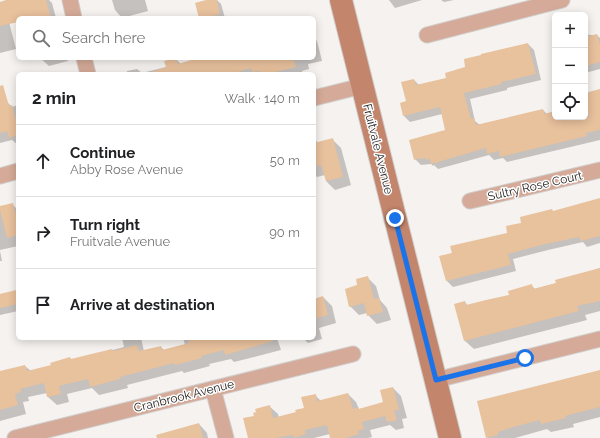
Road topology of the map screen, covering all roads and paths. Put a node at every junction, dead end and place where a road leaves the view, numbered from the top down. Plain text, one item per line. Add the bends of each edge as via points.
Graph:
1 (70, 0) edge
2 (341, 0) edge
3 (562, 0) edge
4 (74, 16) edge
5 (427, 35) dead end
6 (84, 60) edge
7 (88, 72) edge
8 (362, 86) junction
9 (316, 98) edge
10 (600, 170) edge
11 (16, 172) edge
12 (0, 176) edge
13 (470, 201) dead end
14 (600, 339) edge
15 (353, 354) dead end
16 (436, 380) junction
17 (213, 389) junction
18 (15, 438) edge
19 (226, 438) edge
20 (450, 438) edge

1 - 4 street
2 - 8 main road, Fruitvale Avenue
3 - 5 street
6 - 7 street
8 - 9 street
8 - 16 main road, Fruitvale Avenue
10 - 13 street, Sultry Rose Court
11 - 12 street
14 - 16 street
15 - 17 street, Cranbrook Avenue
16 - 20 main road, Fruitvale Avenue
17 - 18 street, Cranbrook Avenue
17 - 19 street

